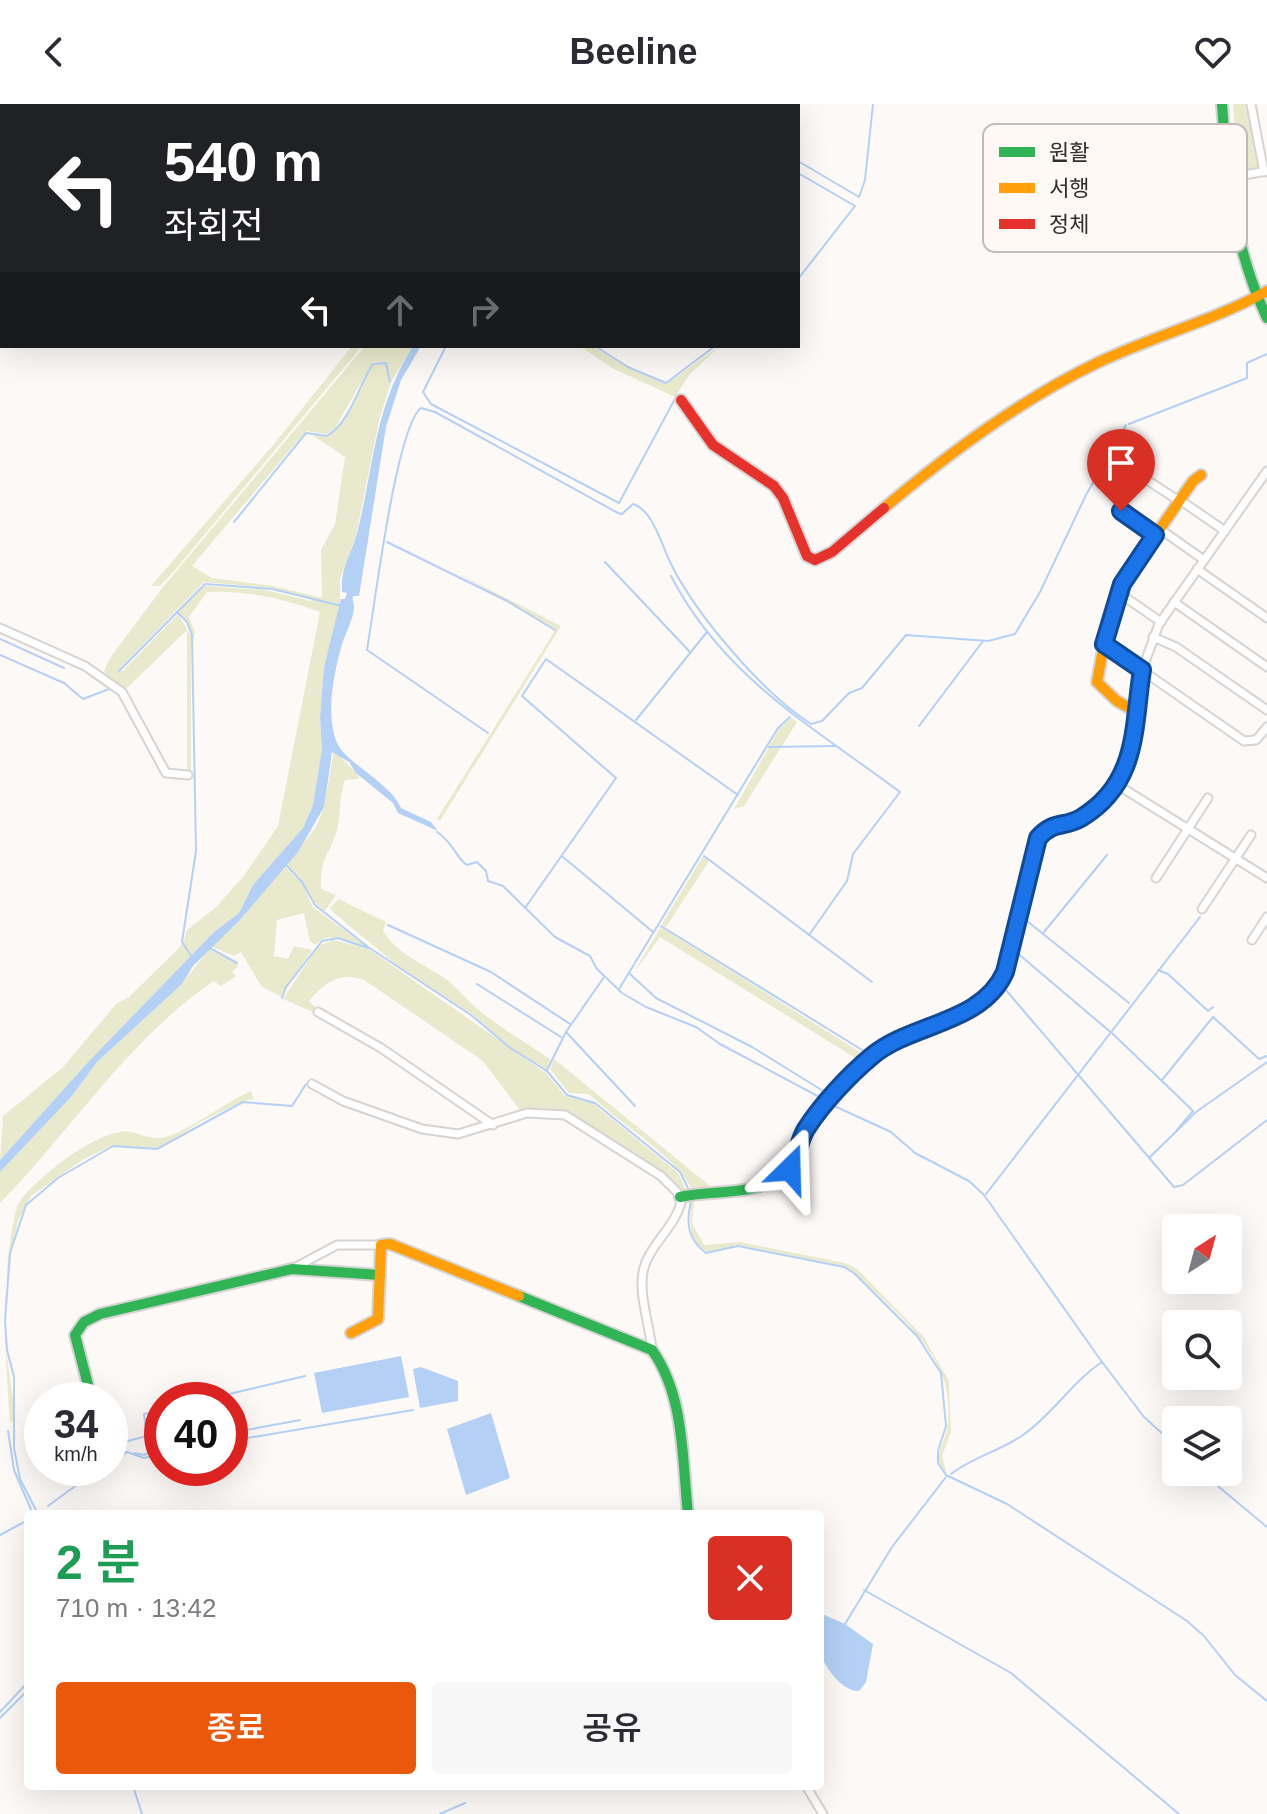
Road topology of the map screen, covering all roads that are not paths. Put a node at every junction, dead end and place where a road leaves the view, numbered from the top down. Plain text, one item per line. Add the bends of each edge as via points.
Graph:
1 (1222, 104) edge
2 (1251, 104) edge
3 (1223, 124) edge
4 (1265, 172) edge
5 (1247, 252) edge
6 (1262, 294) edge
7 (1267, 318) edge
8 (681, 400) dead end
9 (1267, 471) edge
10 (1201, 475) dead end
11 (1141, 476) dead end
12 (1179, 501) junction
13 (1121, 511) dead end
14 (1225, 531) junction
15 (1158, 532) junction
16 (1204, 560) junction
17 (1197, 569) junction
18 (1119, 593) junction
19 (1174, 602) junction
20 (1267, 618) edge
21 (1161, 622) junction
22 (0, 628) edge
23 (1153, 637) junction
24 (1104, 644) junction
25 (1267, 667) edge
26 (1142, 670) junction
27 (1267, 710) edge
28 (1137, 712) junction
29 (1267, 727) edge
30 (188, 775) dead end
31 (1116, 784) junction
32 (1208, 798) dead end
33 (1188, 828) junction
34 (1251, 835) dead end
35 (1236, 859) junction
36 (1156, 878) dead end
37 (1267, 878) edge
38 (1202, 909) dead end
39 (1267, 917) edge
40 (1252, 940) dead end
41 (318, 1012) dead end
42 (312, 1084) dead end
43 (493, 1125) junction
44 (680, 1197) junction
45 (381, 1245) junction
46 (292, 1269) junction
47 (380, 1275) junction
48 (351, 1333) dead end
49 (652, 1350) junction
50 (87, 1382) edge
51 (687, 1510) edge
52 (808, 1790) edge
53 (823, 1814) edge

1 - 3 street
2 - 4 street
5 - 6 street
6 - 7 street
6 - 8 street via 1079,372 921,476 832,552 815,560 807,556 774,486 713,445
9 - 14 street
10 - 12 street
11 - 12 street
12 - 14 street
12 - 15 street
13 - 15 street
14 - 16 street
15 - 16 street
15 - 18 street
16 - 17 street
17 - 19 street
17 - 20 street
18 - 21 street
18 - 24 street
19 - 21 street
19 - 25 street
21 - 23 street
22 - 30 street via 85,666 122,692 166,773
23 - 26 street
23 - 27 street
24 - 26 street
24 - 28 street via 1097,682
26 - 28 street
26 - 29 street via 1244,741 1256,740
28 - 31 street via 1134,747
31 - 33 street
31 - 44 street via 1081,818 1051,825 1038,838 997,986 954,1018 876,1052 806,1130 790,1169 773,1181
32 - 33 street
33 - 35 street
33 - 36 street
34 - 35 street
35 - 37 street
35 - 38 street
39 - 40 street
41 - 43 street
42 - 43 street via 422,1129 458,1134
43 - 44 street via 536,1112 565,1115 661,1176
44 - 49 street via 672,1225 647,1258 642,1274
45 - 46 street via 337,1245
45 - 47 street
45 - 49 street via 395,1244
46 - 47 street
46 - 50 street via 84,1322 75,1335
47 - 48 street via 378,1319
49 - 51 street via 665,1369 672,1397
52 - 53 street

